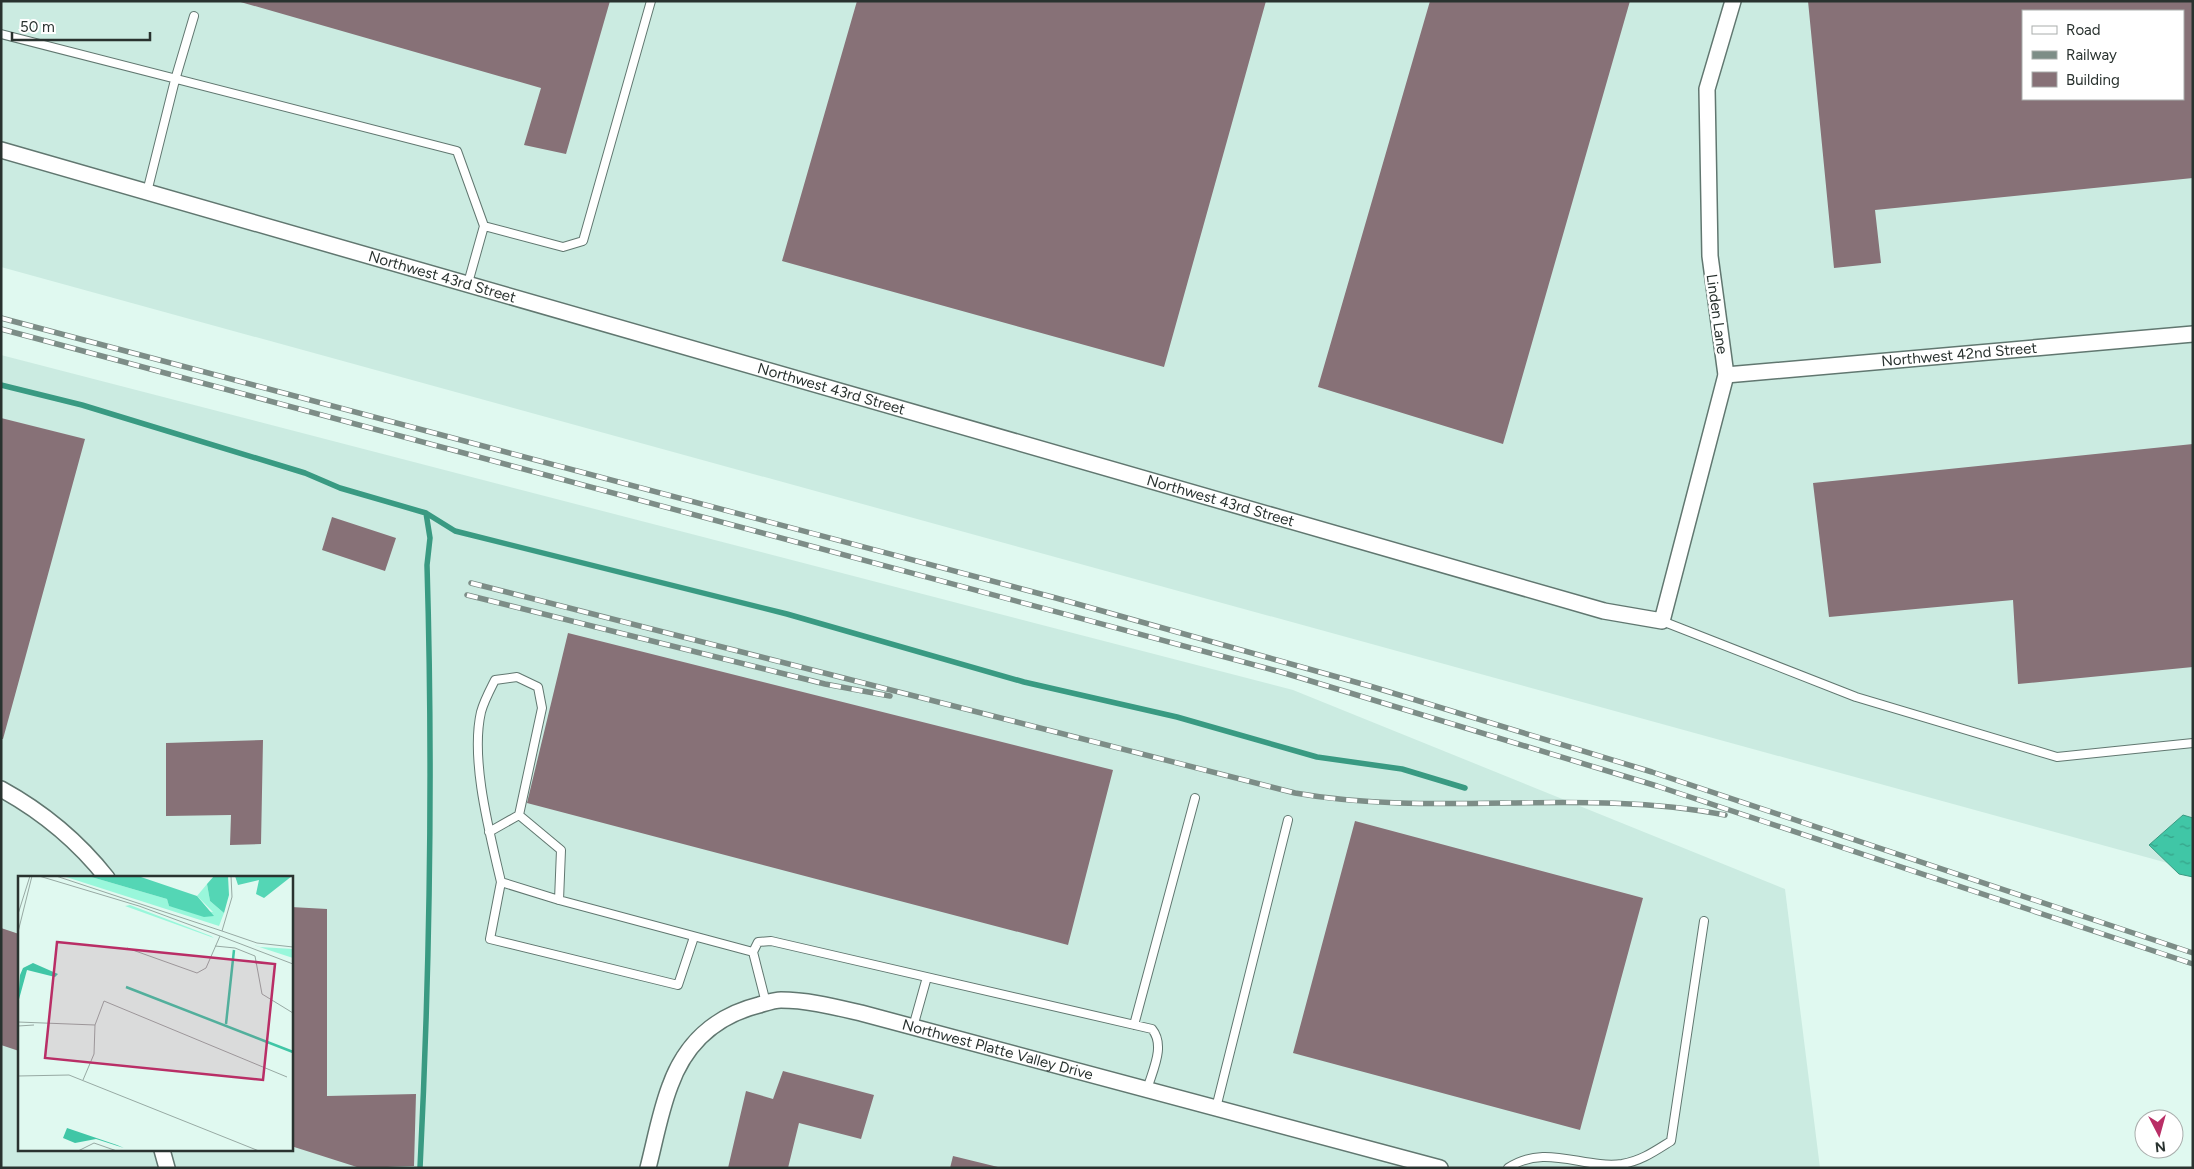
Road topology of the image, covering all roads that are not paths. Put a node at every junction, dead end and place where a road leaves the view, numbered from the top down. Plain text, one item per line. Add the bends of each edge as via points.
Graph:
1 (650, 1) edge
2 (1733, 1) edge
3 (194, 16) dead end
4 (1, 34) edge
5 (175, 80) junction
6 (1, 150) edge
7 (147, 192) junction
8 (484, 226) junction
9 (468, 283) junction
10 (2193, 334) edge
11 (1726, 375) junction
12 (1662, 621) junction
13 (2193, 743) edge
14 (1, 789) edge
15 (1195, 798) dead end
16 (519, 814) junction
17 (1288, 820) dead end
18 (489, 832) junction
19 (105, 876) edge
20 (501, 882) junction
21 (559, 900) junction
22 (1704, 921) dead end
23 (694, 936) junction
24 (753, 952) junction
25 (928, 977) junction
26 (766, 1004) junction
27 (1134, 1025) junction
28 (913, 1027) junction
29 (1147, 1090) junction
30 (1216, 1108) junction
31 (163, 1152) edge
32 (167, 1168) edge
33 (648, 1168) edge
34 (1440, 1168) edge
35 (1508, 1168) edge

1 - 8 lane via 583,241 563,247
2 - 11 street, Linden Lane via 1708,89 1710,256
3 - 5 lane
4 - 5 lane
5 - 7 lane
5 - 8 lane via 457,151
6 - 7 street, Northwest 43rd Street
7 - 9 street, Northwest 43rd Street
8 - 9 lane
9 - 12 street, Northwest 43rd Street via 1604,611
10 - 11 street, Northwest 42nd Street
11 - 12 street, Linden Lane
12 - 13 lane via 1856,698 2057,757
14 - 19 street via 64,831
15 - 27 lane
16 - 18 lane
16 - 18 lane via 542,708 538,687 517,676 495,680 481,710 477,749
16 - 21 lane via 561,850
17 - 30 lane
18 - 20 lane
20 - 21 lane
20 - 23 lane via 490,939 678,985
21 - 23 lane
22 - 35 lane via 1671,1141 1640,1160 1620,1164 1554,1156 1518,1161
23 - 24 lane
24 - 25 lane via 758,942 771,941
24 - 26 lane
25 - 27 lane
25 - 28 lane
26 - 28 street, Northwest Platte Valley Drive via 780,1000 809,1002
26 - 33 street, Northwest Platte Valley Drive via 730,1016 704,1032 683,1057 670,1086
27 - 29 lane via 1152,1029 1160,1045
28 - 29 street, Northwest Platte Valley Drive
29 - 30 street, Northwest Platte Valley Drive
30 - 34 street, Northwest Platte Valley Drive
31 - 32 street

